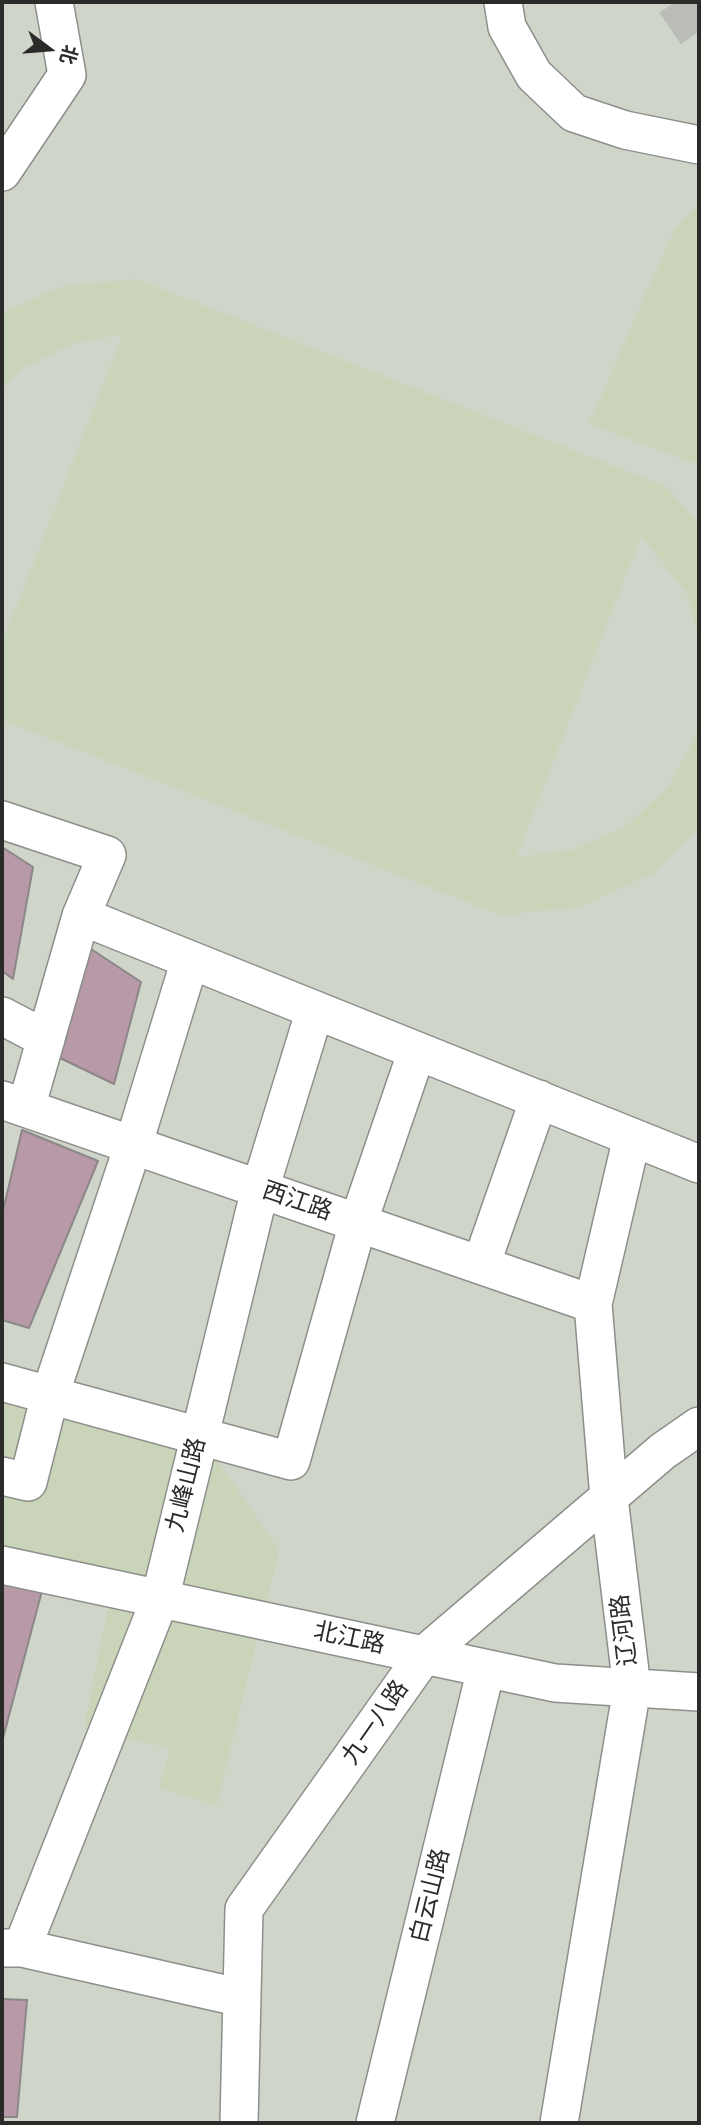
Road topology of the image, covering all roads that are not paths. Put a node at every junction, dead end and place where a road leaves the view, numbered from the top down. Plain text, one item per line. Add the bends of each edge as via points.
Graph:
1 (54, 2) edge
2 (503, 2) edge
3 (699, 145) edge
4 (2, 172) edge
5 (2, 820) edge
6 (81, 916) junction
7 (191, 960) junction
8 (315, 1010) junction
9 (2, 1016) edge
10 (46, 1038) junction
11 (417, 1051) junction
12 (538, 1100) junction
13 (14, 1104) edge
14 (632, 1137) junction
15 (133, 1146) junction
16 (699, 1164) edge
17 (260, 1189) junction
18 (358, 1223) junction
19 (481, 1265) junction
20 (593, 1304) junction
21 (2, 1382) edge
22 (50, 1395) junction
23 (699, 1426) edge
24 (199, 1436) junction
25 (2, 1476) edge
26 (609, 1498) junction
27 (2, 1565) edge
28 (160, 1599) junction
29 (424, 1655) junction
30 (486, 1669) junction
31 (632, 1688) junction
32 (699, 1692) edge
33 (12, 1948) edge
34 (242, 1998) junction
35 (239, 2123) edge
36 (376, 2123) edge
37 (559, 2123) edge

1 - 4 street via 67,75
2 - 3 street via 507,27 534,75 574,113 625,130
5 - 6 street via 107,855
6 - 7 street
6 - 10 street
7 - 8 street
7 - 15 street
8 - 11 street
8 - 17 street, 九峰山路
9 - 10 street
10 - 13 street
11 - 12 street
11 - 18 street
12 - 14 street
12 - 19 street
13 - 15 street, 西江路
14 - 16 street
14 - 20 street, 辽河路
15 - 17 street, 西江路
15 - 22 street
17 - 18 street, 西江路
17 - 24 street, 九峰山路
18 - 19 street, 西江路
18 - 24 street via 291,1461
19 - 20 street, 西江路
20 - 26 street, 辽河路
21 - 22 street
22 - 24 street
22 - 25 street via 28,1482
23 - 26 street, 九一八路
24 - 28 street, 九峰山路
26 - 29 street, 九一八路
26 - 31 street, 辽河路
27 - 28 street, 北江路
28 - 29 street, 北江路
28 - 33 street, 九峰山路
29 - 30 street, 北江路
29 - 34 street, 九一八路 via 244,1909
30 - 31 street, 北江路 via 555,1683
30 - 36 street, 白云山路
31 - 32 street, 北江路
31 - 37 street, 辽河路
33 - 34 street
34 - 35 street, 九一八路

